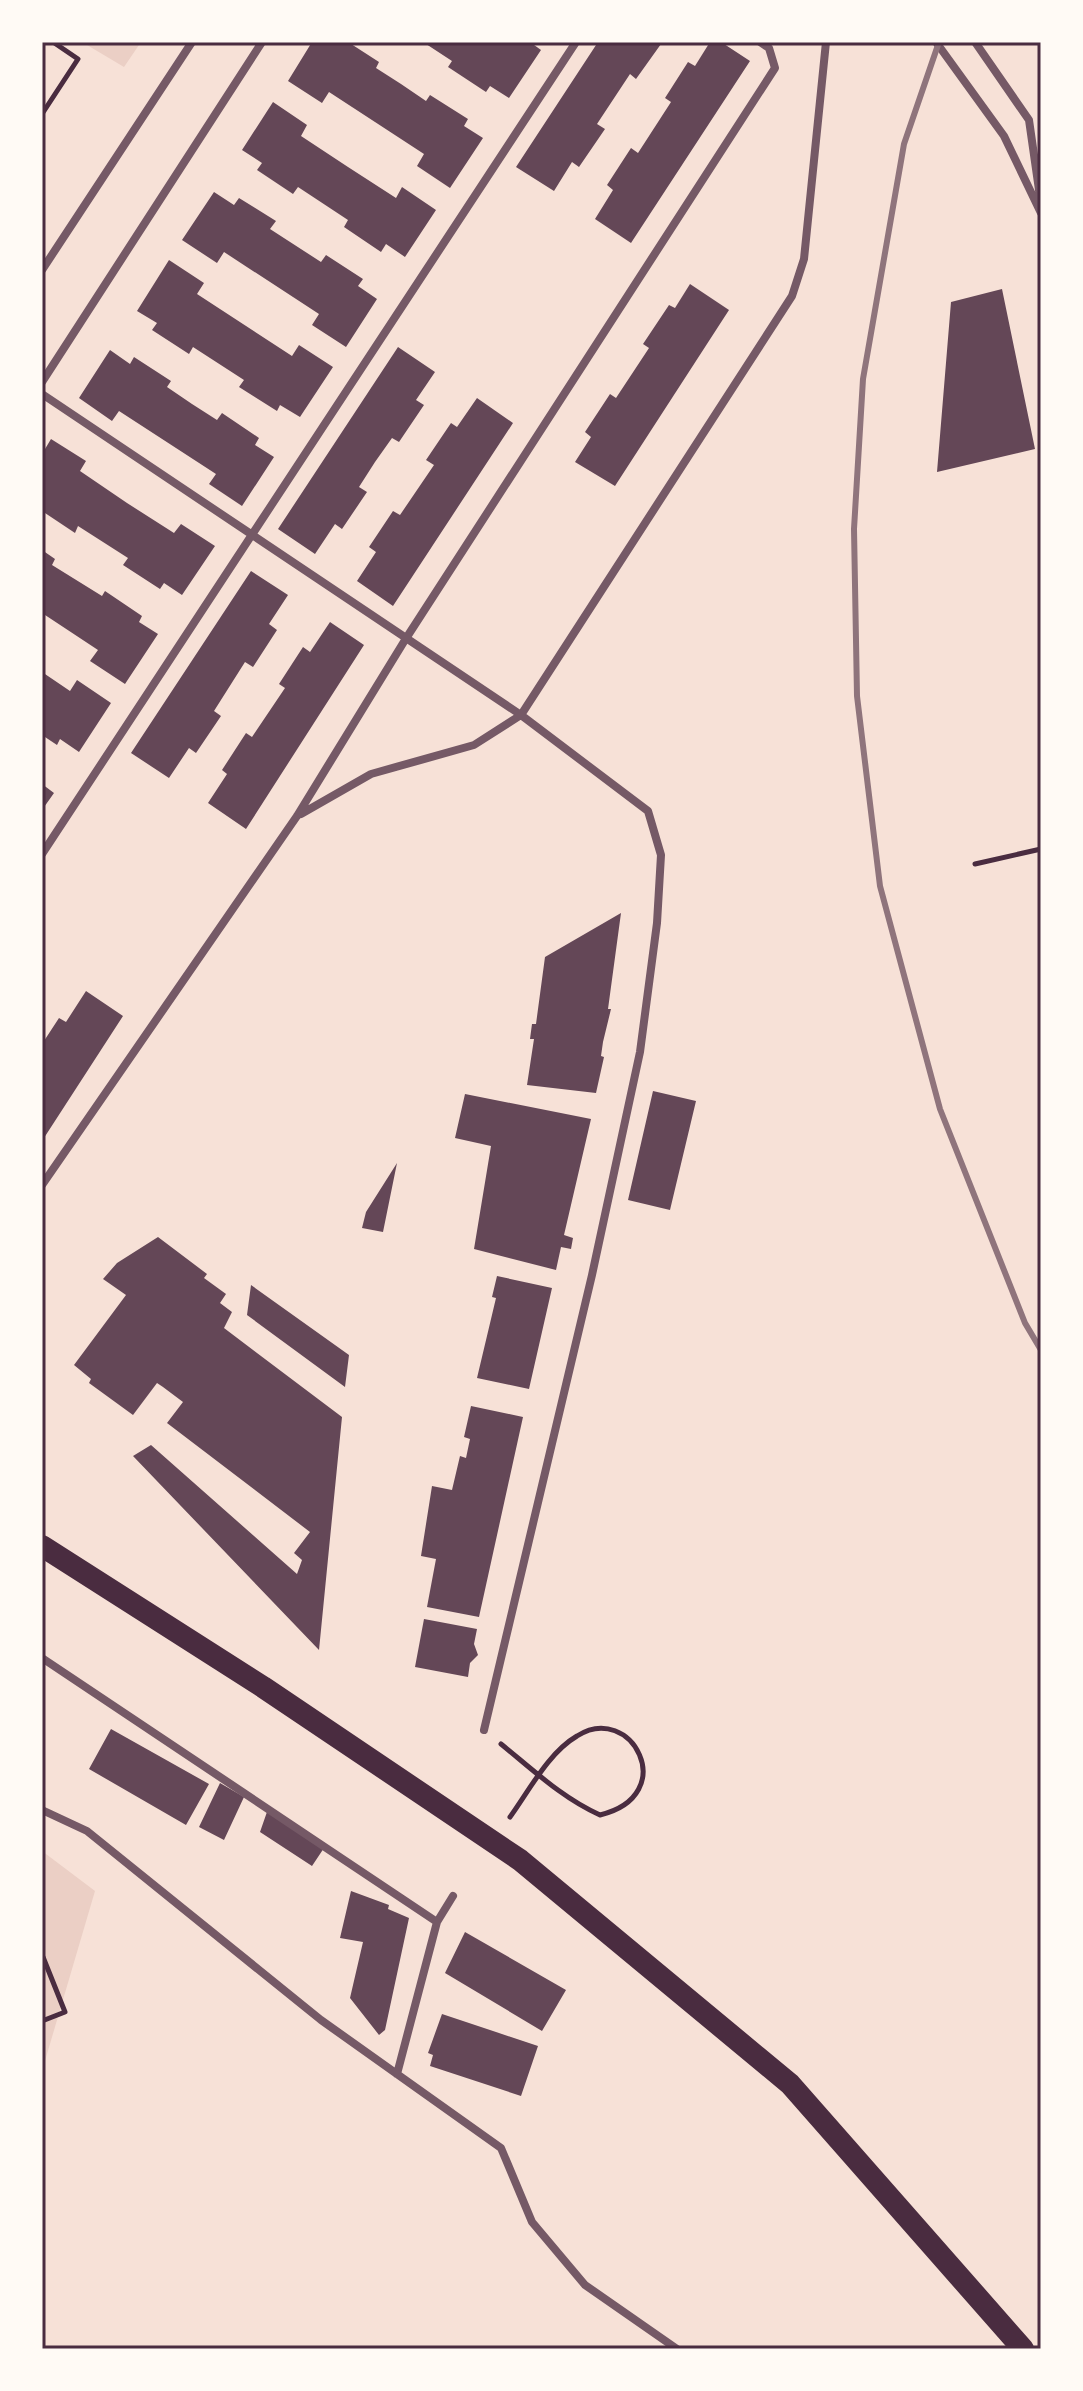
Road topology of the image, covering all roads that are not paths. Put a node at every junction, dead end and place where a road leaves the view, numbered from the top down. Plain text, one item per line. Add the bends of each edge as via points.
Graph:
1 (192, 42) edge
2 (262, 42) edge
3 (576, 42) edge
4 (760, 42) edge
5 (826, 42) edge
6 (936, 42) edge
7 (975, 42) edge
8 (1041, 204) edge
9 (1041, 213) edge
10 (42, 270) edge
11 (42, 382) edge
12 (42, 394) edge
13 (251, 536) junction
14 (405, 640) junction
15 (521, 715) junction
16 (297, 816) junction
17 (42, 854) edge
18 (42, 1185) edge
19 (42, 1546) edge
20 (42, 1658) edge
21 (484, 1730) road end
22 (42, 1810) edge
23 (453, 1896) dead end
24 (437, 1922) junction
25 (397, 2074) junction
26 (677, 2349) edge
27 (1023, 2349) edge

1 - 10 street
2 - 11 street
3 - 13 street
4 - 14 street via 769,48 775,68
5 - 15 street via 804,259 792,296
6 - 9 street via 1004,136
7 - 8 street via 1029,120
12 - 13 street
13 - 14 street
13 - 17 street
14 - 15 street
14 - 16 street
15 - 16 street via 474,745 371,774
15 - 21 street via 648,811 661,855 640,1052
16 - 18 street
19 - 27 highway via 520,1860 790,2084
20 - 24 street
22 - 25 street via 87,1831 321,2020
23 - 24 street
24 - 25 street
25 - 26 street via 501,2148 532,2222 585,2285

